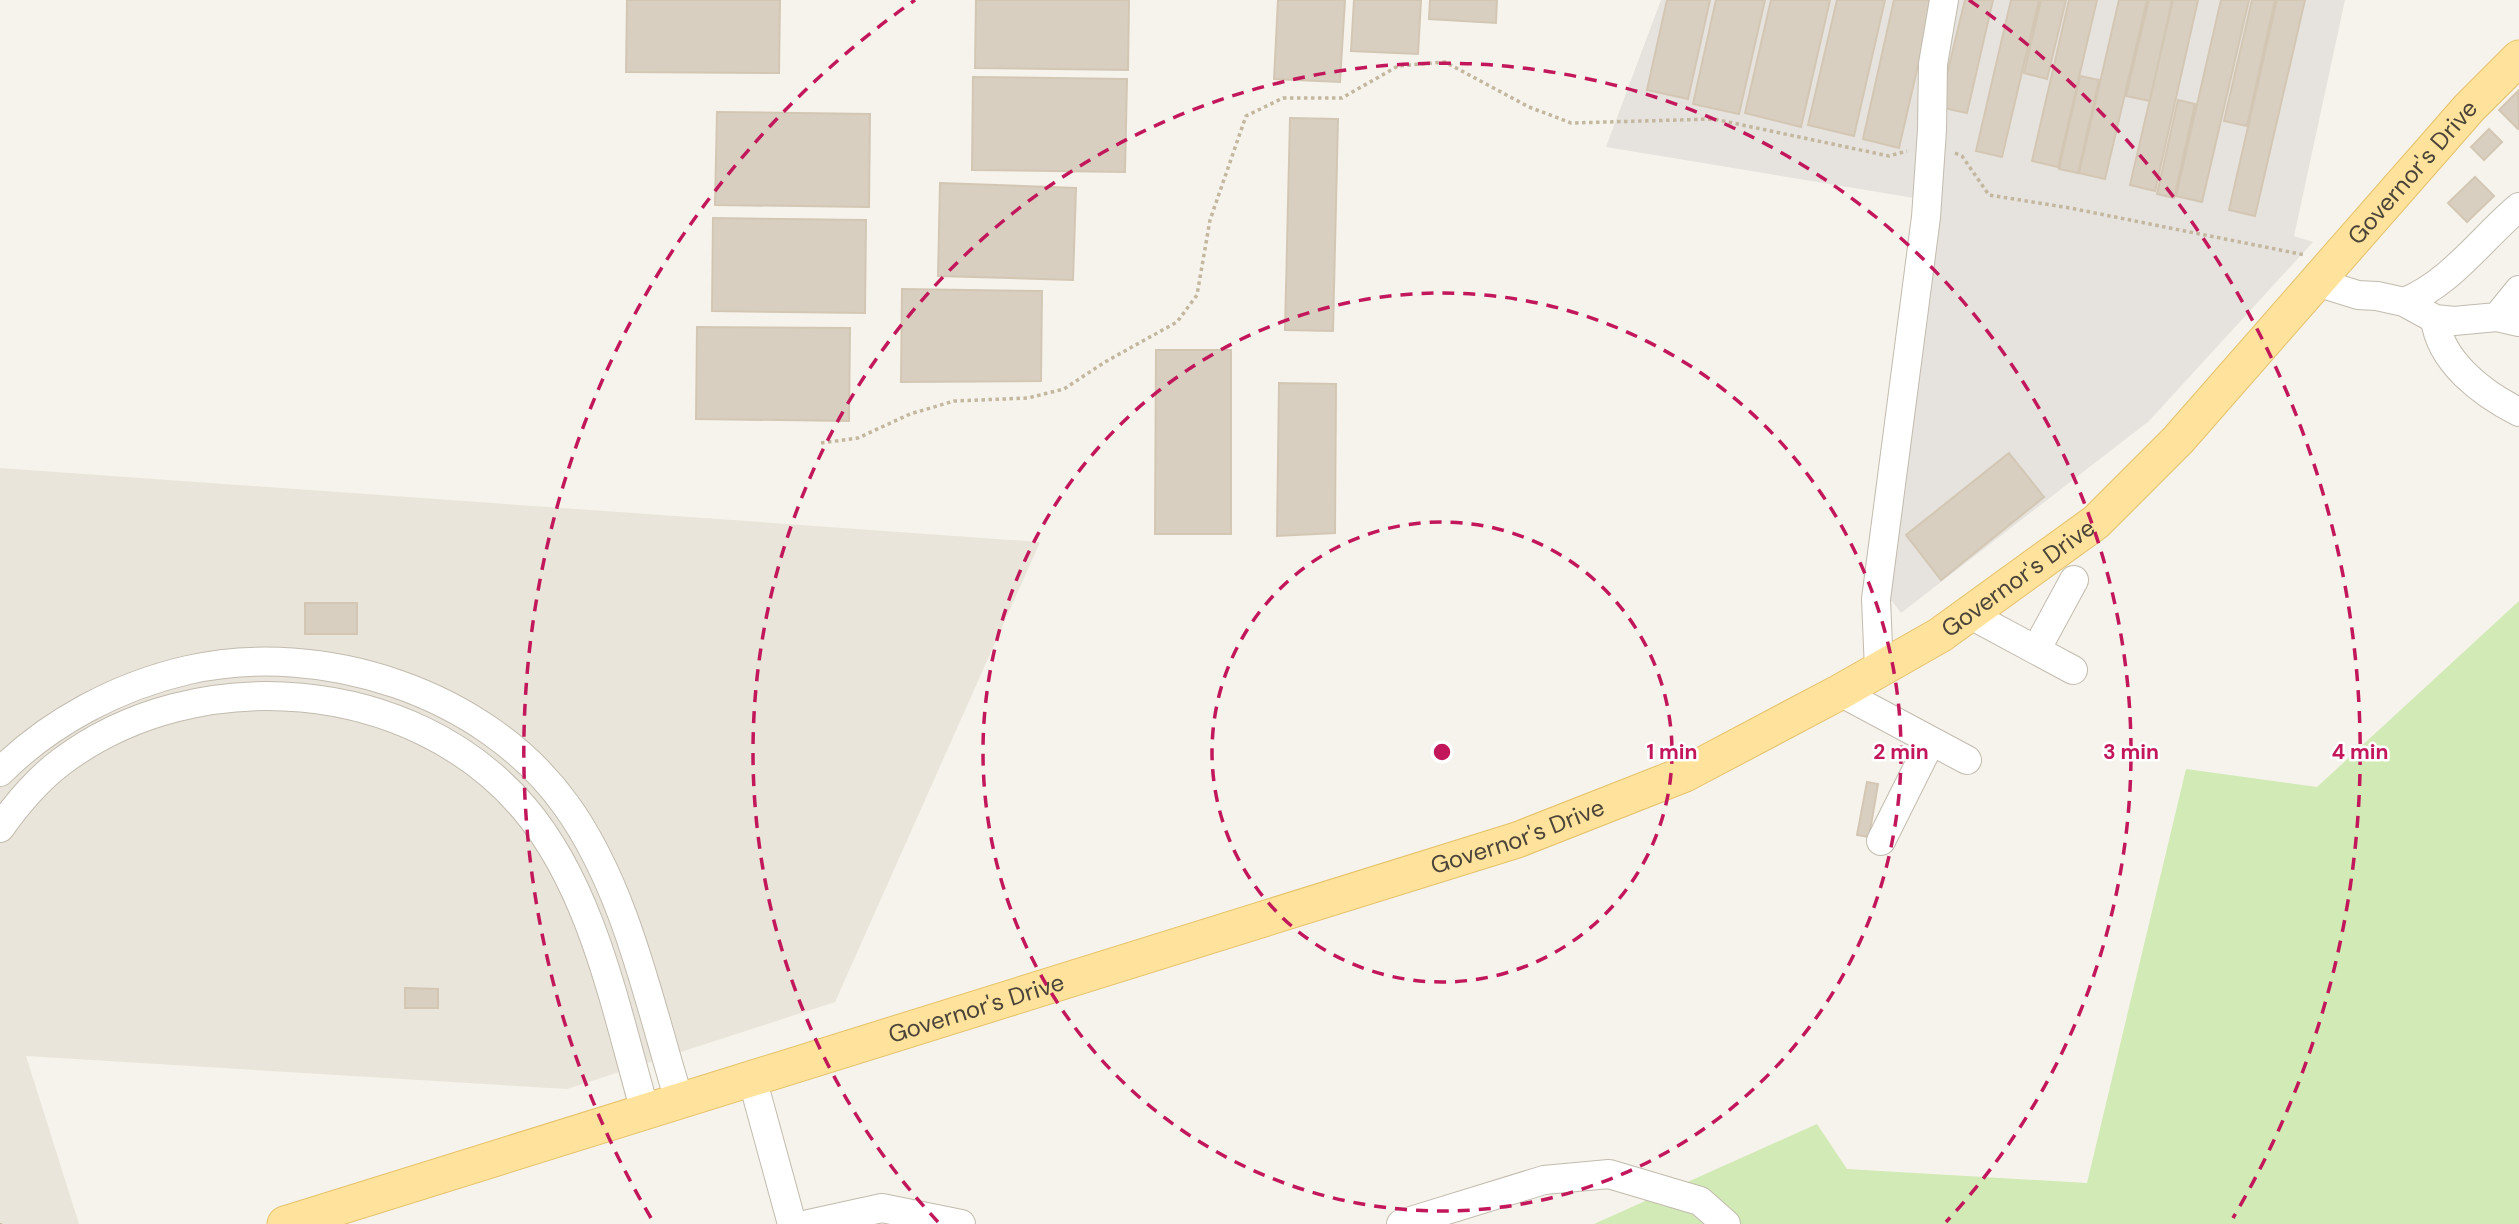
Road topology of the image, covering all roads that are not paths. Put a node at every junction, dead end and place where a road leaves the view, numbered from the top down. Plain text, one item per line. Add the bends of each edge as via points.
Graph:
1 (1944, 0) edge
2 (2519, 58) edge
3 (2519, 207) edge
4 (2325, 272) junction
5 (2519, 290) edge
6 (2404, 302) junction
7 (2435, 319) junction
8 (2508, 320) edge
9 (2519, 412) edge
10 (2074, 580) dead end
11 (1969, 614) junction
12 (2036, 650) junction
13 (1879, 670) junction
14 (2073, 670) dead end
15 (1840, 692) junction
16 (1931, 741) junction
17 (1967, 760) dead end
18 (0, 772) edge
19 (0, 828) edge
20 (1881, 841) dead end
21 (752, 1078) junction
22 (679, 1100) junction
23 (645, 1111) junction
24 (285, 1224) edge
25 (792, 1224) edge
26 (809, 1224) edge
27 (961, 1224) edge
28 (1401, 1224) edge
29 (1726, 1224) edge

1 - 13 street via 1933,64 1926,217 1876,599
2 - 4 main road, Governor's Drive
3 - 6 street via 2437,282
4 - 6 street via 2358,296
4 - 11 main road, Governor's Drive via 2178,440 2096,522
5 - 8 street
6 - 7 street
7 - 8 street
7 - 9 street via 2437,333 2451,357 2469,377
10 - 12 street
11 - 12 street
11 - 13 main road, Governor's Drive
12 - 14 street
13 - 15 main road, Governor's Drive
15 - 16 street
15 - 21 main road, Governor's Drive via 1685,774 1517,840
16 - 17 street
16 - 20 street
18 - 22 street via 78,713 134,687 191,669 252,664 320,667 376,677 444,703 512,747 539,772 579,824 633,948
19 - 23 street via 43,777 75,752 108,733 184,705 247,696 293,697 341,704 405,724 452,747 492,776 526,809 554,850 589,926
21 - 22 main road, Governor's Drive
21 - 25 street
22 - 23 main road, Governor's Drive
23 - 24 main road, Governor's Drive
26 - 27 street via 881,1208
28 - 29 street via 1544,1180 1609,1174 1700,1201

